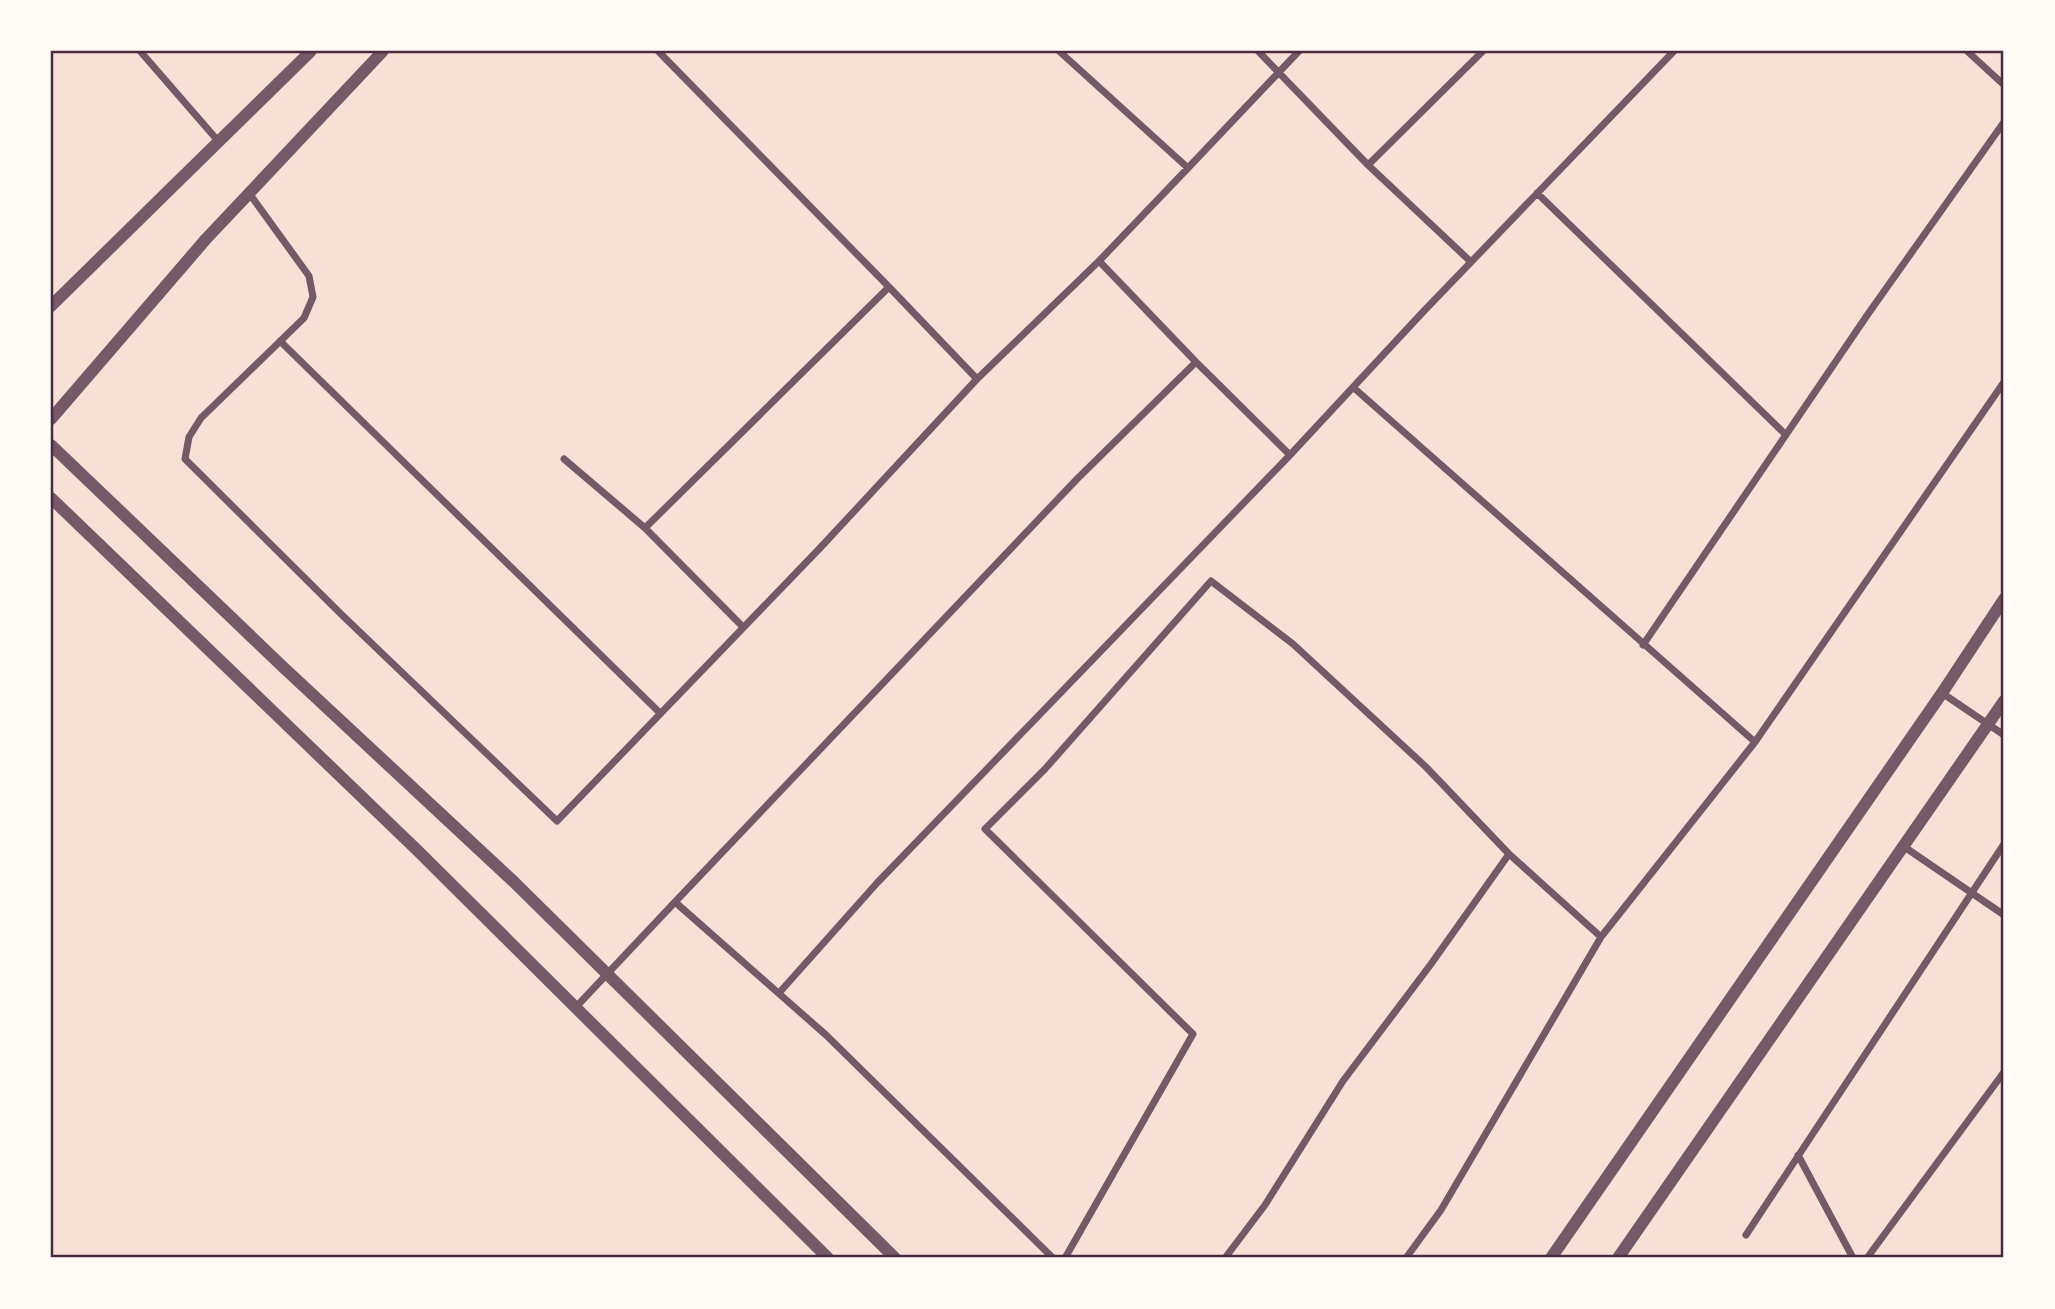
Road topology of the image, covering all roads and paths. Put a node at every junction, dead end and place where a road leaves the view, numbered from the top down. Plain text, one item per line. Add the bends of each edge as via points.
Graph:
1 (140, 51) edge
2 (311, 51) edge
3 (383, 51) edge
4 (658, 51) edge
5 (1059, 51) edge
6 (1258, 51) edge
7 (1299, 51) edge
8 (1483, 51) edge
9 (1674, 51) edge
10 (1967, 51) edge
11 (1279, 72) junction
12 (2004, 85) edge
13 (2004, 122) edge
14 (219, 142) junction
15 (1368, 165) junction
16 (1188, 168) junction
17 (249, 193) junction
18 (1537, 193) junction
19 (1099, 261) junction
20 (1471, 262) junction
21 (889, 287) junction
22 (51, 306) edge
23 (280, 341) junction
24 (1196, 362) junction
25 (977, 379) junction
26 (2004, 382) edge
27 (1354, 388) junction
28 (51, 419) edge
29 (1786, 435) junction
30 (51, 445) edge
31 (1290, 455) junction
32 (564, 459) dead end
33 (51, 498) edge
34 (645, 528) junction
35 (2004, 599) edge
36 (742, 626) junction
37 (1643, 645) junction
38 (1942, 692) junction
39 (2004, 701) edge
40 (660, 713) junction
41 (1988, 725) junction
42 (2004, 736) edge
43 (1755, 742) junction
44 (2004, 844) edge
45 (1903, 846) junction
46 (1509, 854) junction
47 (1972, 892) junction
48 (676, 902) junction
49 (2004, 915) edge
50 (1601, 937) junction
51 (607, 974) junction
52 (779, 993) junction
53 (576, 1007) junction
54 (2004, 1072) edge
55 (1798, 1156) junction
56 (1746, 1235) dead end
57 (828, 1258) edge
58 (895, 1258) edge
59 (1053, 1258) edge
60 (1065, 1258) edge
61 (1225, 1258) edge
62 (1406, 1258) edge
63 (1551, 1258) edge
64 (1618, 1258) edge
65 (1853, 1258) edge
66 (1867, 1258) edge

1 - 14 street
2 - 14 street
3 - 17 street
4 - 21 street
5 - 16 street
6 - 11 street
7 - 11 street
8 - 15 street
9 - 18 street
10 - 12 street
11 - 15 street
11 - 16 street
13 - 29 street
14 - 22 street
15 - 20 street
16 - 19 street
17 - 23 street via 309,276 313,297 304,318
17 - 28 street
18 - 20 street
18 - 29 street
19 - 24 street
19 - 25 street
20 - 27 street
21 - 25 street
21 - 34 street
23 - 40 street
23 - 40 street via 201,418 189,437 185,459 342,615 556,821
24 - 31 street
24 - 48 street via 1077,479
25 - 36 street
26 - 43 street
27 - 31 street
27 - 37 street
29 - 37 street
30 - 51 street
31 - 52 street via 877,883
32 - 34 street
33 - 53 street
34 - 36 street
35 - 38 street
36 - 40 street
37 - 43 street
38 - 41 street
38 - 63 street
39 - 41 street
41 - 42 street
41 - 45 street
43 - 50 street
44 - 47 street
45 - 47 street
45 - 64 street
46 - 50 street
46 - 60 street via 1426,767 1293,644 1211,581 1045,769 985,829 1192,1034
46 - 61 street via 1343,1081 1265,1205
47 - 49 street
47 - 55 street
48 - 51 street
48 - 52 street
50 - 62 street via 1441,1210
51 - 53 street
51 - 58 street
52 - 59 street
53 - 57 street
54 - 66 street
55 - 56 street
55 - 65 street

